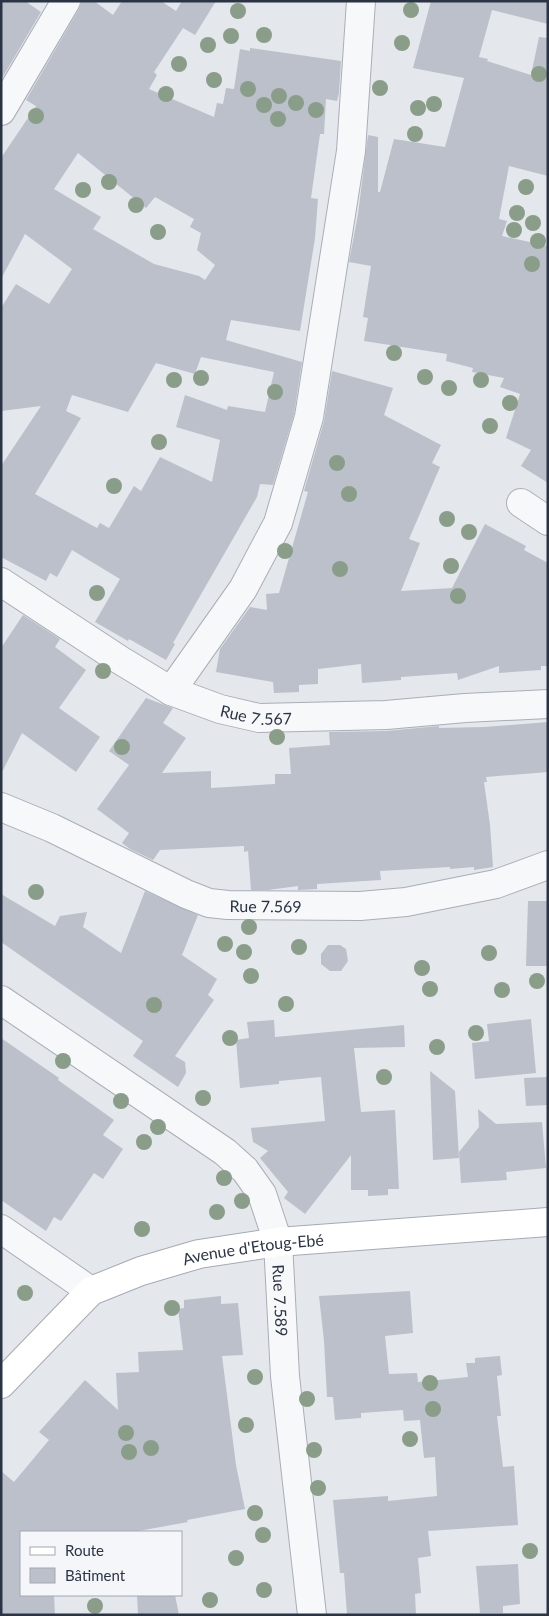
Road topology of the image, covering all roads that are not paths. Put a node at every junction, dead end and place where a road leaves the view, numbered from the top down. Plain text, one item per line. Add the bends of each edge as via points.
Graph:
1 (66, 1) edge
2 (361, 1) edge
3 (1, 111) edge
4 (521, 503) dead end
5 (548, 522) edge
6 (1, 582) edge
7 (171, 691) junction
8 (548, 704) edge
9 (1, 807) edge
10 (548, 865) edge
11 (1, 1000) edge
12 (548, 1222) edge
13 (1, 1229) edge
14 (278, 1242) junction
15 (91, 1291) junction
16 (1, 1384) edge
17 (312, 1615) edge

1 - 3 street
2 - 7 street via 352,151 309,416 278,523 243,589
4 - 5 street
6 - 7 street, Rue 7.567
7 - 8 street, Rue 7.567 via 220,710 259,718 386,716
9 - 10 street, Rue 7.569 via 209,903 360,906 406,902 496,884
11 - 14 street, Rue 7.589 via 225,1152 262,1194
12 - 14 main road, Avenue d'Etoug-Ebé
13 - 15 street
14 - 15 main road, Avenue d'Etoug-Ebé via 199,1254 140,1271
14 - 17 street, Rue 7.589 via 285,1376
15 - 16 main road, Avenue d'Etoug-Ebé

